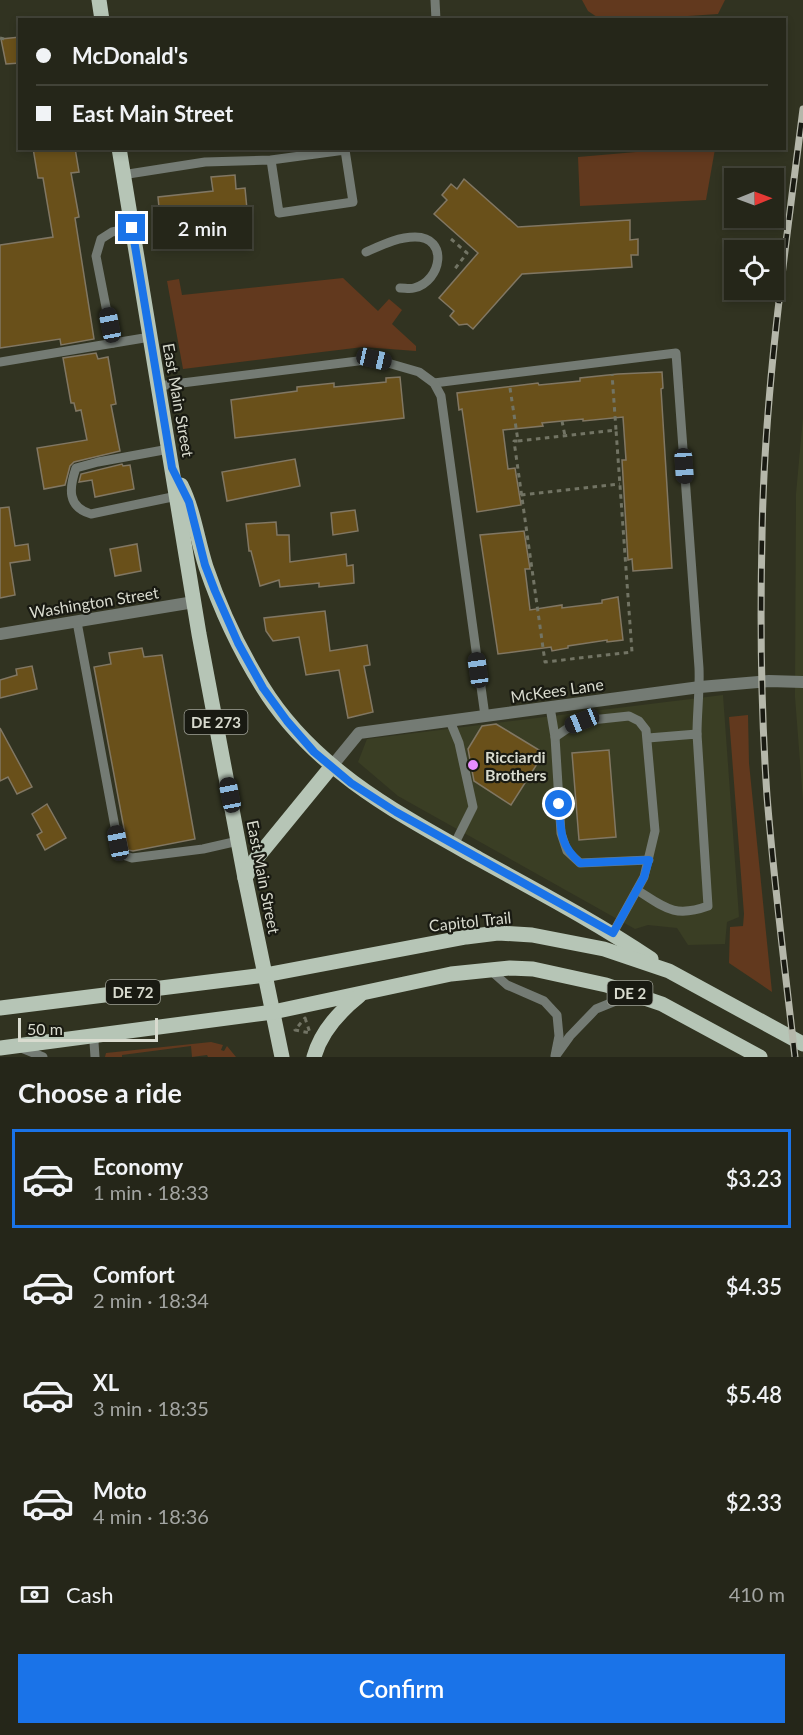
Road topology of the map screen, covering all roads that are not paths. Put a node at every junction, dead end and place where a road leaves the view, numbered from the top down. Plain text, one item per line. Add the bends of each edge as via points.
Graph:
1 (99, 0) edge
2 (435, 0) edge
3 (102, 18) edge
4 (436, 18) edge
5 (118, 150) edge
6 (271, 160) junction
7 (122, 176) junction
8 (132, 228) junction
9 (366, 252) dead end
10 (400, 288) dead end
11 (150, 337) junction
12 (113, 343) junction
13 (0, 362) edge
14 (434, 383) junction
15 (158, 386) junction
16 (169, 449) junction
17 (172, 468) junction
18 (177, 496) junction
19 (194, 602) junction
20 (77, 622) junction
21 (0, 634) edge
22 (803, 682) edge
23 (700, 687) junction
24 (550, 707) junction
25 (485, 716) junction
26 (450, 721) junction
27 (697, 734) junction
28 (555, 737) junction
29 (648, 738) junction
30 (332, 766) junction
31 (238, 842) junction
32 (454, 845) junction
33 (649, 860) junction
34 (245, 878) junction
35 (637, 890) junction
36 (613, 933) junction
37 (488, 969) junction
38 (669, 971) junction
39 (265, 975) junction
40 (364, 992) junction
41 (633, 994) junction
42 (0, 1008) edge
43 (273, 1012) junction
44 (97, 1036) junction
45 (803, 1044) edge
46 (17, 1046) junction
47 (0, 1048) edge
48 (42, 1057) edge
49 (95, 1057) edge
50 (282, 1057) edge
51 (314, 1057) edge
52 (760, 1057) edge

1 - 3 main road
2 - 4 lane
5 - 7 main road, East Main Street / DE 273
6 - 6 lane via 345,150 353,202 279,213
6 - 7 lane via 205,162
7 - 8 main road, East Main Street / DE 273
8 - 11 main road, East Main Street / DE 273
8 - 12 lane via 101,239 96,256
9 - 10 lane via 400,238 418,237 435,248 438,266 432,274 415,288
11 - 12 lane
11 - 15 main road, East Main Street / DE 273
12 - 13 lane
14 - 15 lane via 419,372 374,359
14 - 23 lane via 676,353
14 - 25 lane via 441,396
15 - 16 main road, East Main Street / DE 273
16 - 17 main road, East Main Street / DE 273
16 - 18 lane via 76,468 71,484 74,501 81,511 92,514
17 - 18 main road, East Main Street / DE 273
17 - 30 main road via 189,502 215,591 250,666 287,721
18 - 19 main road, East Main Street / DE 273
19 - 20 street, Washington Street
19 - 31 main road, East Main Street / DE 273
20 - 21 street, Washington Street
20 - 31 lane via 123,855 132,858
22 - 23 street, McKees Lane
23 - 24 street, McKees Lane
23 - 27 lane
24 - 25 street, McKees Lane
24 - 28 lane
25 - 26 street, McKees Lane
26 - 30 street, McKees Lane via 359,733
26 - 32 lane via 459,743 473,807
27 - 29 lane
27 - 35 lane via 708,906 680,913
28 - 29 lane via 582,721 629,716 643,725
28 - 33 lane via 561,833 567,851 580,863
29 - 33 lane via 655,831
30 - 32 main road via 351,783
30 - 34 main road via 255,860
31 - 34 main road, East Main Street / DE 273
32 - 36 main road
33 - 35 lane
34 - 39 main road, East Main Street / DE 273
35 - 36 lane
36 - 38 main road
37 - 40 main road, DE 2
37 - 41 main road, DE 2 via 533,969
37 - 41 lane via 507,985 544,1001 557,1015 559,1036 555,1056 596,1009
38 - 39 main road, Capitol Trail / DE 2 via 569,941 498,933
38 - 45 main road, Capitol Trail / DE 2
39 - 42 main road, DE 72
39 - 43 main road, DE 273
40 - 43 main road, DE 2
40 - 51 main road via 331,1023
41 - 52 main road, DE 2 via 662,1005
43 - 44 main road, DE 72
43 - 50 main road, DE 273
44 - 46 main road, DE 72
44 - 49 lane
46 - 47 main road, DE 72
46 - 48 lane

